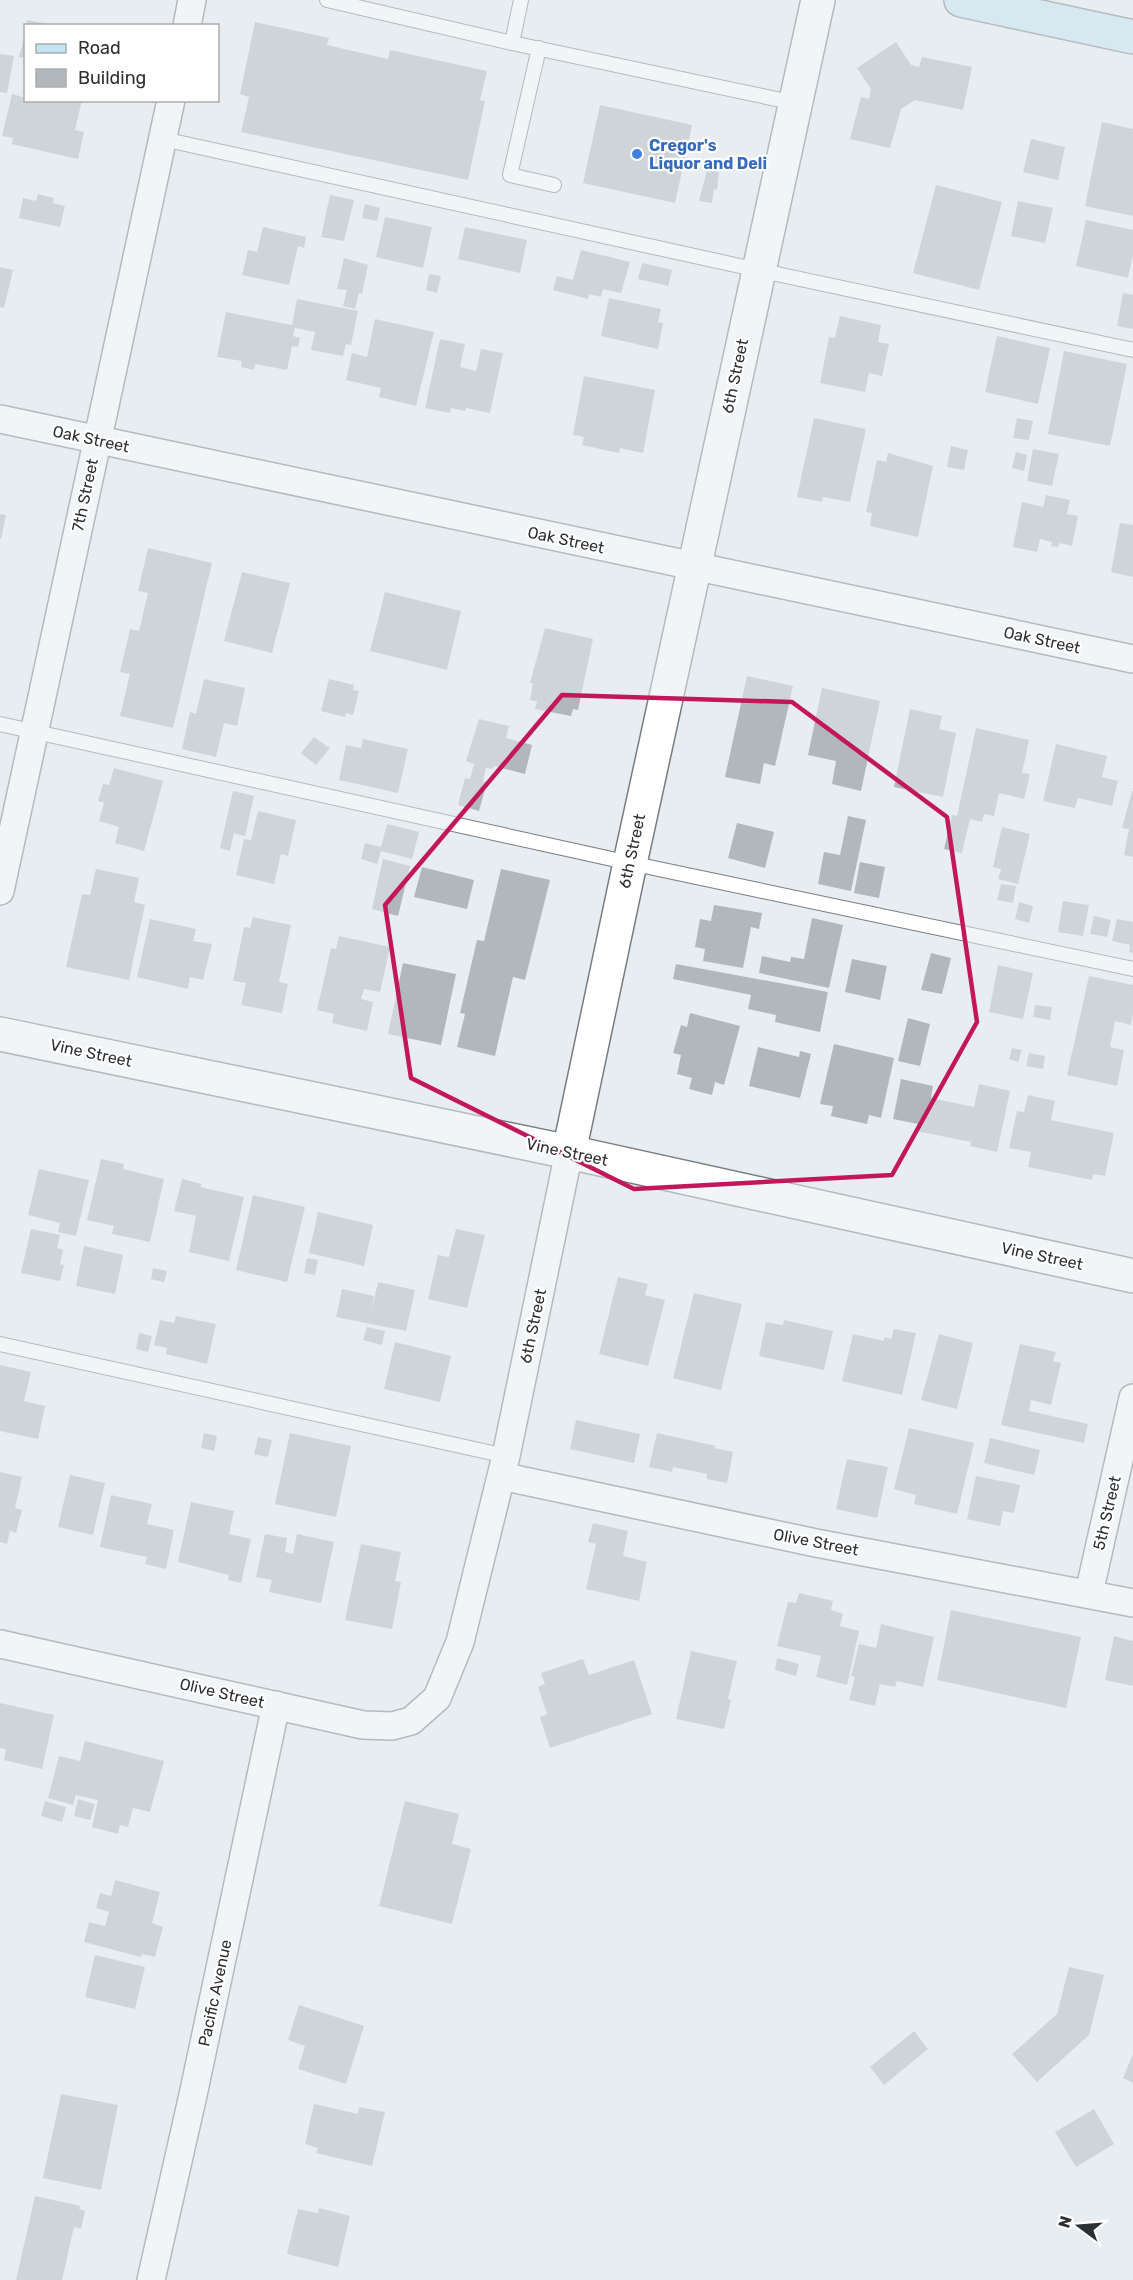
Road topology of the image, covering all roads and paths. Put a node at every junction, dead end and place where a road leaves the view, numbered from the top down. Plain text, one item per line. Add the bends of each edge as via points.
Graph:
1 (192, 0) edge
2 (327, 0) edge
3 (521, 0) edge
4 (818, 0) edge
5 (961, 0) edge
6 (187, 24) edge
7 (1133, 37) edge
8 (512, 43) junction
9 (539, 48) junction
10 (171, 102) edge
11 (795, 103) junction
12 (164, 139) junction
13 (554, 185) dead end
14 (758, 270) junction
15 (1133, 350) edge
16 (0, 419) edge
17 (97, 441) junction
18 (694, 567) junction
19 (1133, 659) edge
20 (0, 724) edge
21 (35, 731) junction
22 (630, 862) junction
23 (0, 891) edge
24 (1133, 969) edge
25 (0, 1034) edge
26 (569, 1152) junction
27 (1133, 1276) edge
28 (0, 1344) edge
29 (1133, 1398) edge
30 (503, 1466) junction
31 (1089, 1593) junction
32 (1133, 1603) edge
33 (0, 1644) edge
34 (436, 1698) joint
35 (276, 1705) junction
36 (151, 2280) edge

1 - 6 street
2 - 8 lane
3 - 8 lane
4 - 11 street, 6th Street
5 - 7 main road via 1063,16
8 - 9 lane
9 - 11 lane
9 - 13 lane via 510,175
10 - 12 street, 7th Street
11 - 14 street, 6th Street
12 - 14 lane
12 - 17 street, 7th Street
14 - 15 lane
14 - 18 street, 6th Street
16 - 17 street, Oak Street
17 - 18 street, Oak Street
17 - 21 street, 7th Street
18 - 19 street, Oak Street
18 - 22 street, 6th Street
20 - 21 lane
21 - 22 lane
21 - 23 street, 7th Street
22 - 24 lane
22 - 26 street, 6th Street
25 - 26 street, Vine Street
26 - 27 street, Vine Street
26 - 30 street, 6th Street
28 - 30 lane
29 - 31 street, 5th Street
30 - 31 street, Olive Street via 816,1543
30 - 34 street, 6th Street via 460,1642
31 - 32 street, Olive Street
33 - 35 street, Olive Street
34 - 35 street, Olive Street via 411,1721 392,1725 363,1725
35 - 36 street, Pacific Avenue

